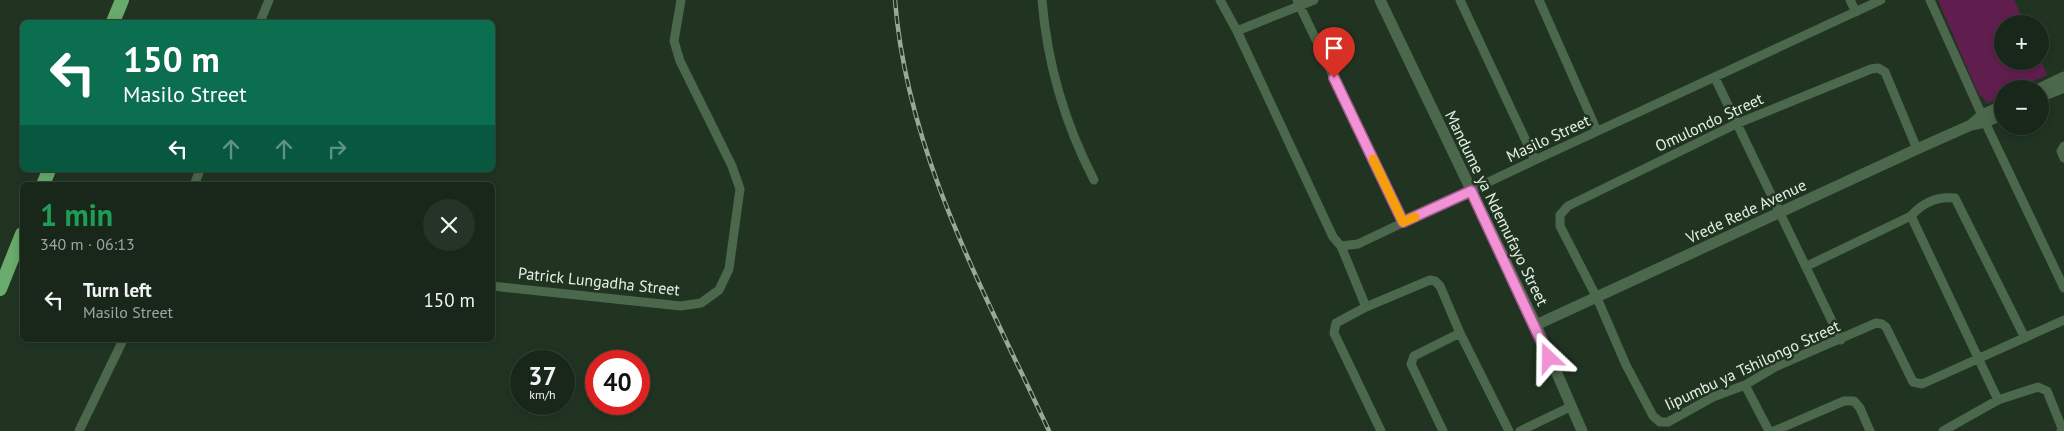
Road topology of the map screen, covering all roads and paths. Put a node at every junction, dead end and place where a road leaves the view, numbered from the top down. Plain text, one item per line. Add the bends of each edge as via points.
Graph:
1 (122, 0) edge
2 (269, 0) edge
3 (681, 0) edge
4 (1042, 0) edge
5 (1220, 0) edge
6 (1314, 0) edge
7 (1380, 0) edge
8 (1460, 0) edge
9 (1539, 0) edge
10 (1850, 0) edge
11 (1881, 0) edge
12 (1930, 0) edge
13 (1299, 3) edge
14 (1856, 12) junction
15 (114, 20) edge
16 (261, 20) edge
17 (1237, 30) junction
18 (2064, 77) edge
19 (1715, 78) junction
20 (2049, 84) edge
21 (2064, 86) edge
22 (2049, 93) edge
23 (1994, 112) edge
24 (1994, 116) edge
25 (1984, 119) junction
26 (1736, 124) junction
27 (1597, 131) junction
28 (2064, 146) edge
29 (1917, 150) junction
30 (2064, 158) edge
31 (1535, 160) junction
32 (1094, 180) dead end
33 (1471, 191) junction
34 (1781, 212) junction
35 (1911, 216) junction
36 (1403, 222) junction
37 (20, 239) edge
38 (1341, 246) junction
39 (1806, 266) junction
40 (495, 286) edge
41 (2064, 288) edge
42 (0, 289) edge
43 (1597, 298) junction
44 (1366, 307) junction
45 (2064, 320) edge
46 (1536, 325) junction
47 (1460, 333) junction
48 (2025, 338) junction
49 (1841, 340) junction
50 (122, 342) edge
51 (1977, 358) junction
52 (1745, 385) junction
53 (1998, 400) junction
54 (1570, 408) junction
55 (79, 431) edge
56 (1381, 431) edge
57 (1443, 431) edge
58 (1509, 431) edge
59 (1520, 431) edge
60 (1582, 431) edge
61 (1769, 431) edge
62 (1774, 431) edge
63 (1870, 431) edge
64 (1943, 431) edge
65 (2061, 431) edge

1 - 15 highway
2 - 16 street
3 - 40 street, Patrick Lungadha Street via 674,41 680,61 732,166 740,189 729,269 720,290 701,303 681,306
4 - 32 street via 1052,68 1072,129
5 - 17 street
6 - 13 street
7 - 33 street, Mandume ya Ndemufayo Street
8 - 31 street
9 - 27 street
10 - 14 street
11 - 14 street, Masilo Street
12 - 25 street
13 - 17 street
13 - 36 street
14 - 19 street, Masilo Street
17 - 38 street via 1333,238
18 - 20 street
19 - 26 street
19 - 27 street, Masilo Street
21 - 22 street
23 - 25 street, Vrede Rede Avenue
24 - 25 street, Vrede Rede Avenue
25 - 29 street, Vrede Rede Avenue
25 - 41 street
26 - 29 street, Omulondo Street via 1878,68 1885,72
26 - 34 street
26 - 43 street, Omulondo Street via 1568,206 1560,215 1560,226
27 - 31 street, Masilo Street
28 - 30 street via 2061,151
29 - 34 street, Vrede Rede Avenue
31 - 33 street, Masilo Street
33 - 36 street, Masilo Street
33 - 46 street, Mandume ya Ndemufayo Street
34 - 39 street
34 - 43 street, Vrede Rede Avenue
35 - 39 street
35 - 48 street via 1918,208 1940,196 1955,198
35 - 51 street
36 - 38 street, Masilo Street via 1358,244
37 - 42 highway
38 - 44 street
39 - 49 street
43 - 46 street, Vrede Rede Avenue
43 - 52 street, Iipumbu ya Tshilongo Street via 1626,365 1653,416 1660,422 1668,422
44 - 47 street via 1430,280 1435,281
44 - 56 street via 1336,323 1334,333
45 - 48 street, Iipumbu ya Tshilongo Street
46 - 54 street, Mandume ya Ndemufayo Street
47 - 57 street via 1414,356 1411,364
47 - 58 street
48 - 51 street, Iipumbu ya Tshilongo Street
49 - 51 street, Iipumbu ya Tshilongo Street via 1882,324 1917,384
49 - 52 street, Iipumbu ya Tshilongo Street via 1778,366
50 - 55 street
51 - 53 street
52 - 61 street
53 - 64 street
53 - 65 street via 2042,388 2047,392
54 - 59 street
54 - 60 street, Mandume ya Ndemufayo Street
62 - 63 street via 1844,401 1854,401

